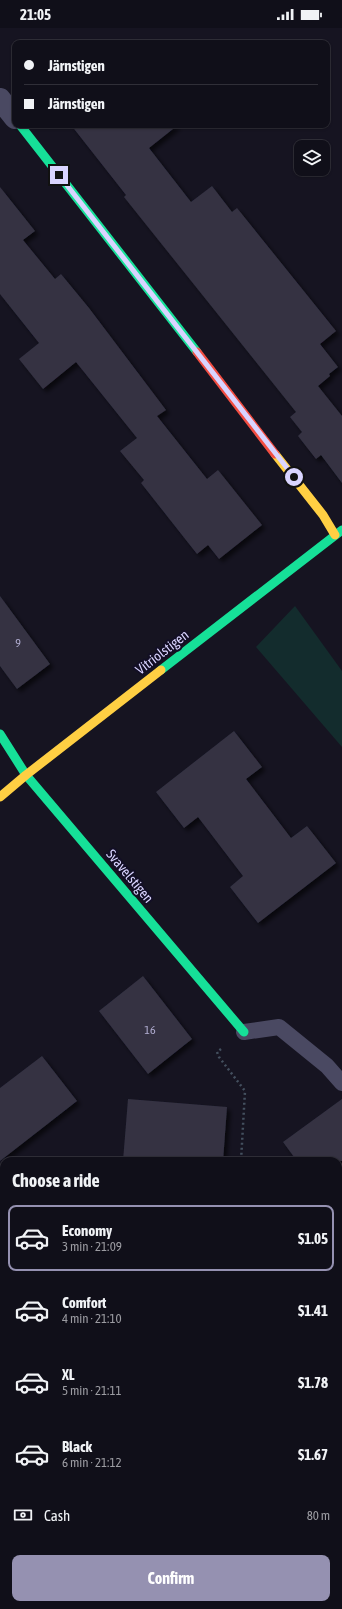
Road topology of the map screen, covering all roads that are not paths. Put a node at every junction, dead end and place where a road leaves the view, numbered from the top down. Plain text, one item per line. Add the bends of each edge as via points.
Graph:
1 (0, 99) edge
2 (12, 114) edge
3 (22, 128) edge
4 (339, 532) edge
5 (0, 734) edge
6 (26, 775) junction
7 (0, 797) edge
8 (244, 1032) joint
9 (340, 1077) edge

1 - 2 street
3 - 4 street via 323,515
4 - 6 street, Vitriolstigen
5 - 6 street, Svavelstigen
6 - 7 street, Vitriolstigen
6 - 8 street, Svavelstigen
8 - 9 lane via 279,1027

